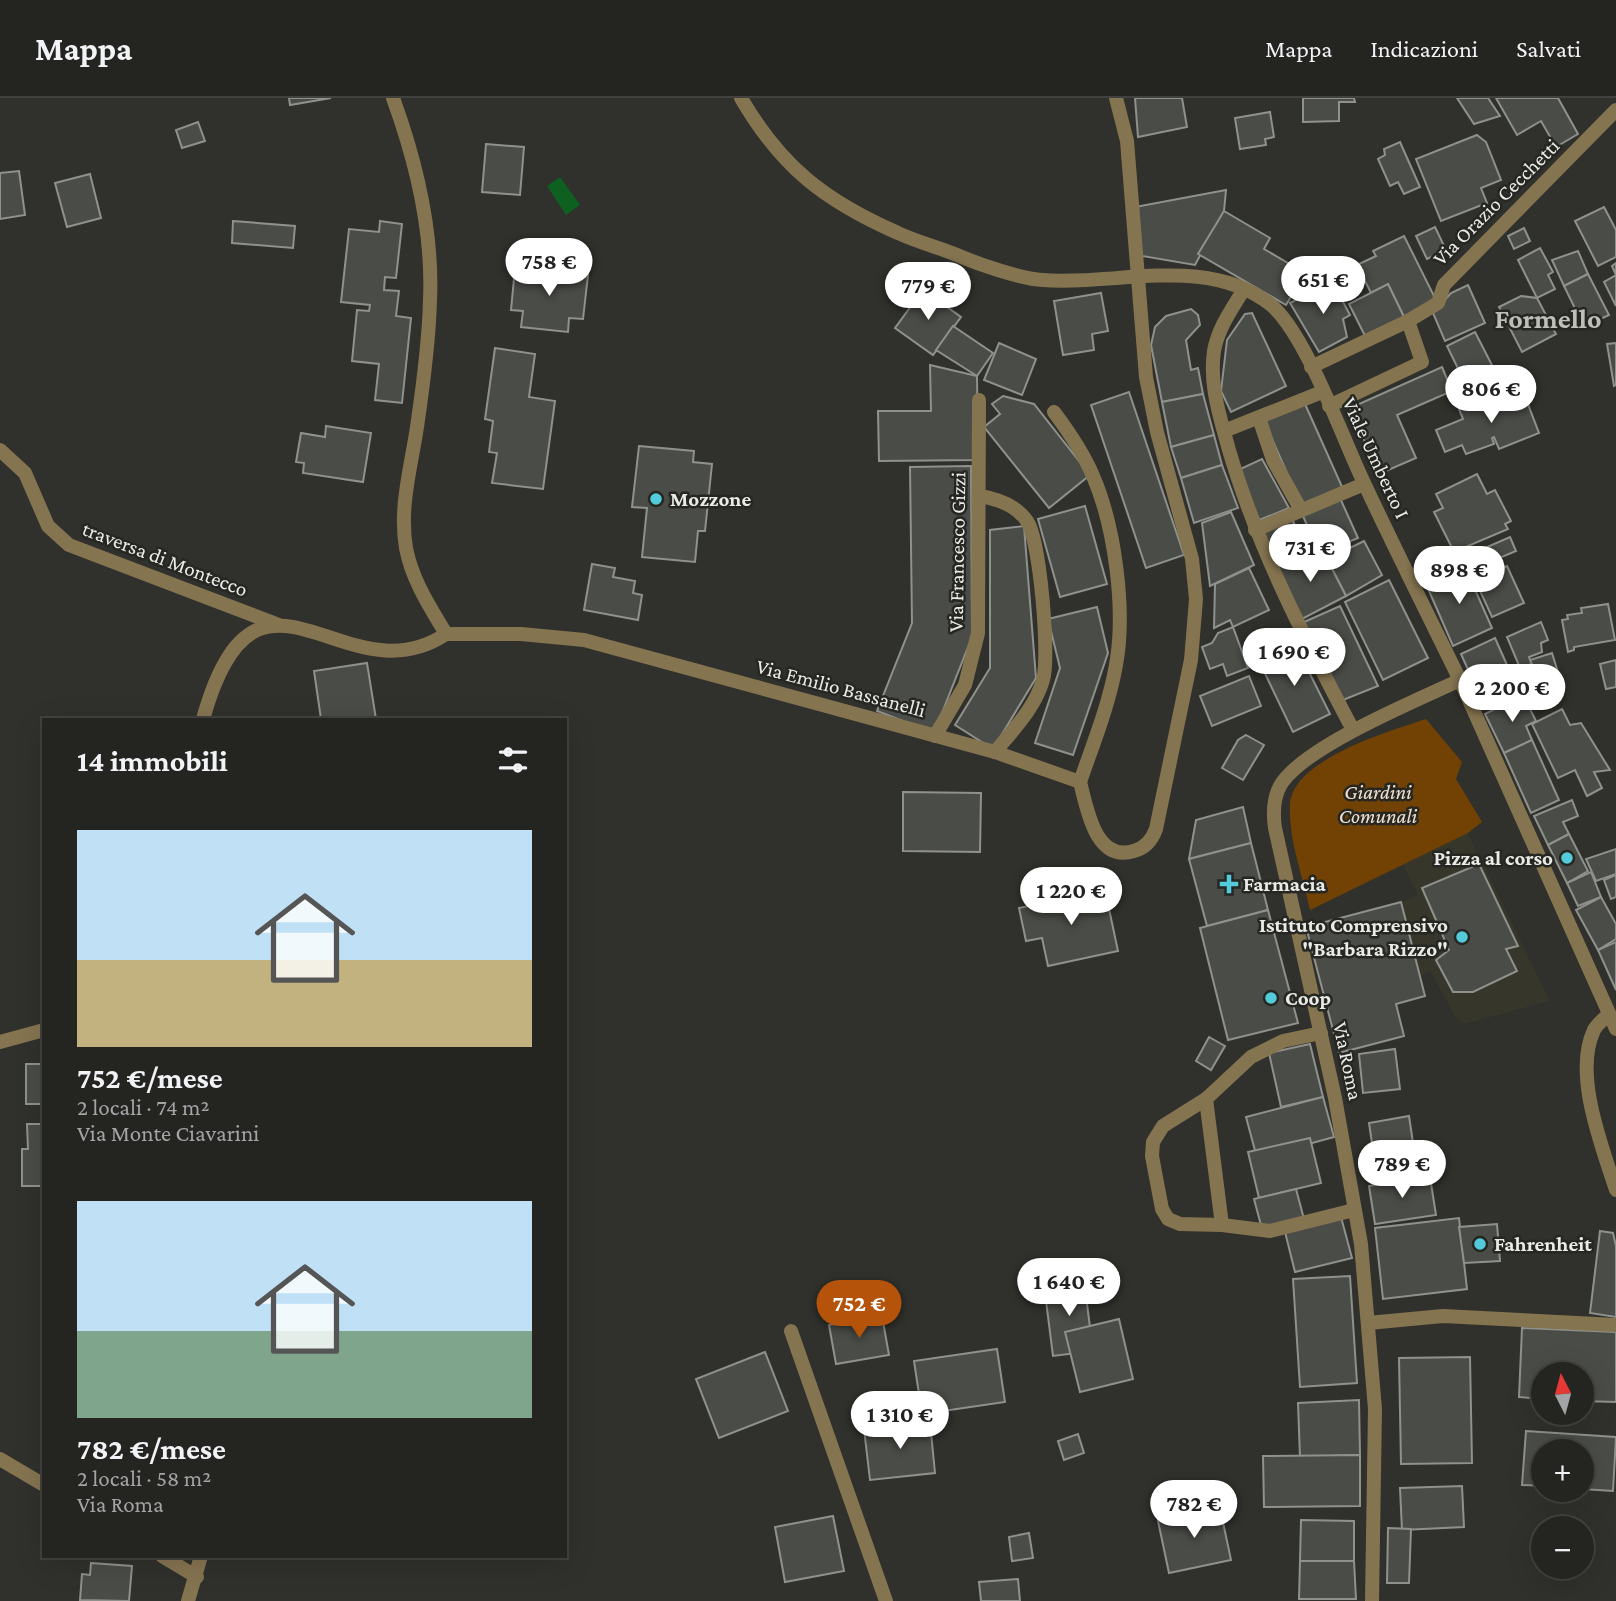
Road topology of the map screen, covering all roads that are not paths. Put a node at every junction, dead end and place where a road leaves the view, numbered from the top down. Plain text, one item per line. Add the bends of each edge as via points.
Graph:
1 (393, 98) edge
2 (741, 98) edge
3 (1116, 98) edge
4 (1616, 110) edge
5 (1137, 276) junction
6 (1244, 289) junction
7 (1408, 321) junction
8 (1311, 367) junction
9 (1326, 399) junction
10 (979, 400) dead end
11 (1054, 412) dead end
12 (1259, 418) junction
13 (1224, 431) junction
14 (0, 450) edge
15 (1364, 484) junction
16 (980, 496) junction
17 (1301, 510) junction
18 (1255, 530) junction
19 (279, 625) junction
20 (446, 634) junction
21 (1461, 680) junction
22 (203, 718) edge
23 (1353, 730) junction
24 (935, 736) junction
25 (995, 752) junction
26 (1080, 782) junction
27 (1609, 1014) junction
28 (1616, 1029) edge
29 (42, 1031) edge
30 (1321, 1033) junction
31 (0, 1042) edge
32 (1206, 1099) junction
33 (1616, 1190) edge
34 (1354, 1210) junction
35 (1222, 1225) junction
36 (1368, 1323) junction
37 (1616, 1325) edge
38 (791, 1331) dead end
39 (0, 1459) edge
40 (42, 1484) edge
41 (165, 1558) edge
42 (201, 1558) edge
43 (197, 1577) junction
44 (188, 1601) edge
45 (886, 1601) edge
46 (1372, 1601) edge

1 - 20 street via 413,168 430,267 430,309 405,503 405,539 415,577
2 - 5 street, Viale Umberto I via 792,168 838,201 898,233 974,263 1041,280
3 - 5 street via 1127,141
4 - 7 street, Via Orazio Cecchetti via 1444,285 1438,303
5 - 6 street, Viale Umberto I via 1207,278
5 - 26 street via 1152,410 1194,572 1195,626 1171,764 1156,829 1148,843 1128,853 1101,841
6 - 8 street, Viale Umberto I via 1284,317
6 - 13 street via 1214,350 1214,391
7 - 8 street, Via Orazio Cecchetti
7 - 9 street via 1422,362
8 - 9 street, Viale Umberto I
9 - 12 street
9 - 15 street, Viale Umberto I
10 - 16 street, Via Francesco Gizzi
11 - 26 street via 1080,449 1098,488 1118,594 1116,666
12 - 13 street
12 - 17 street via 1273,460
13 - 18 street
14 - 19 street, traversa di Montecco via 25,473 48,526 69,545
15 - 17 street
15 - 21 street, Viale Umberto I
16 - 24 street, Via Francesco Gizzi via 981,596 976,648 965,685
16 - 25 street via 1019,511 1031,528 1046,635 1046,667 1040,689
17 - 18 street
18 - 23 street
19 - 20 street, traversa di Montecco via 385,651 418,650
19 - 22 street via 254,632 233,648 220,668
20 - 24 street, Via Emilio Bassanelli via 584,640
21 - 23 street, Via Roma
21 - 27 street, Viale Umberto I
23 - 30 street, Via Roma via 1292,771 1274,805 1275,828
24 - 25 street, Via Emilio Bassanelli
25 - 26 street, Via Emilio Bassanelli
27 - 28 street, Viale Umberto I
27 - 33 street via 1595,1028 1585,1060 1596,1129
29 - 31 street
30 - 32 street via 1258,1052
30 - 34 street, Via Roma
32 - 35 street
32 - 35 street via 1163,1126 1153,1142 1152,1156 1168,1219 1180,1224
34 - 35 street via 1280,1230
34 - 36 street, Via Roma
36 - 37 street via 1443,1316
36 - 46 street, Via Roma via 1375,1409
38 - 45 street
39 - 40 street
41 - 43 street
42 - 43 street
43 - 44 street

